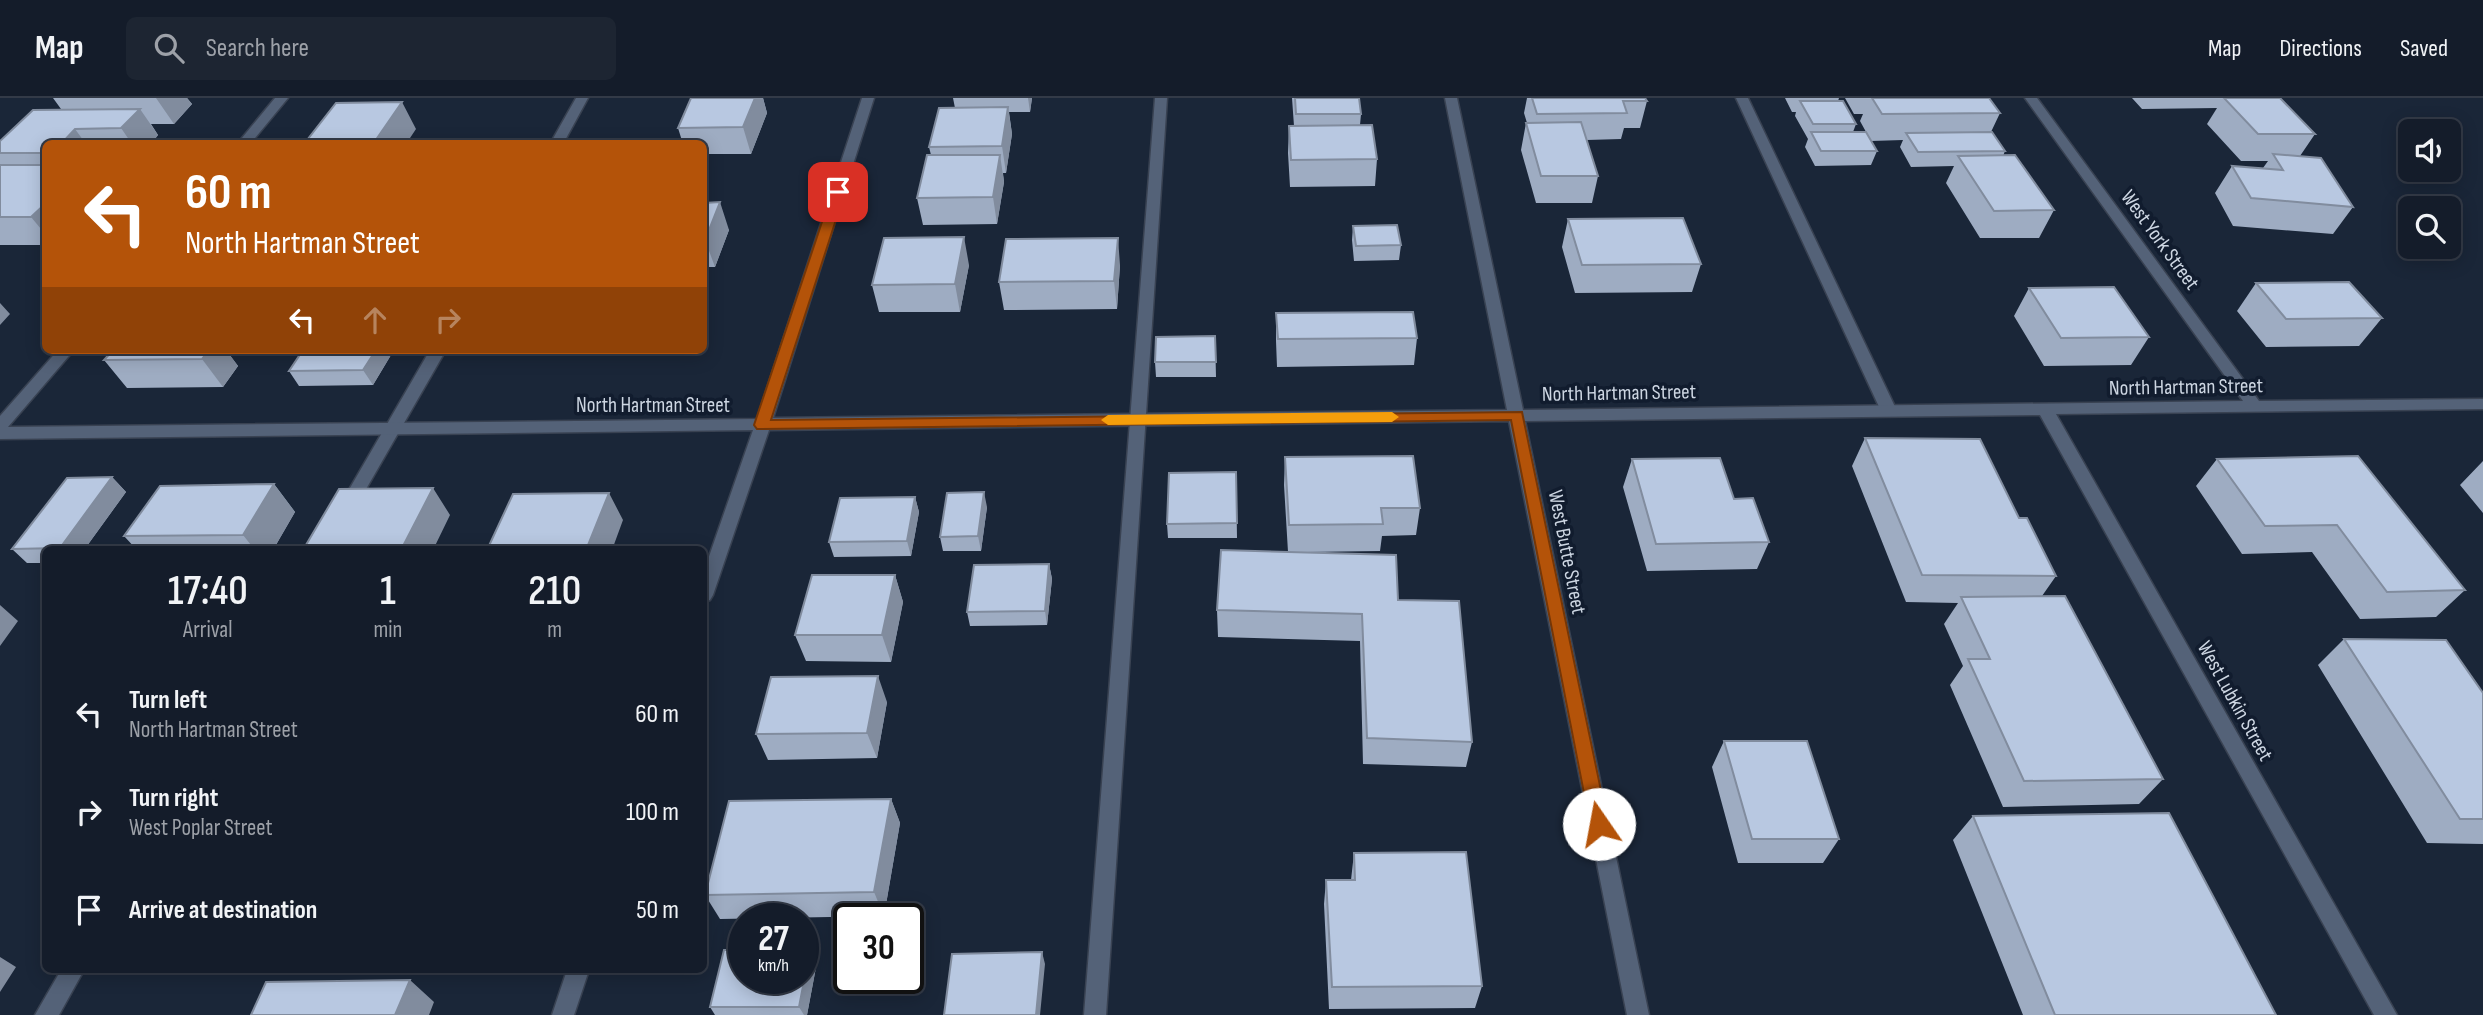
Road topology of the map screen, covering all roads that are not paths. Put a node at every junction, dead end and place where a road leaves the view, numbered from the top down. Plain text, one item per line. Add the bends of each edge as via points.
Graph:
1 (282, 98) edge
2 (582, 98) edge
3 (868, 98) edge
4 (1161, 98) edge
5 (1451, 98) edge
6 (1742, 98) edge
7 (2031, 98) edge
8 (246, 140) edge
9 (558, 140) edge
10 (63, 354) edge
11 (436, 354) edge
12 (2483, 404) edge
13 (2255, 407) junction
14 (2045, 409) junction
15 (1889, 411) junction
16 (1517, 415) junction
17 (1139, 420) junction
18 (762, 425) junction
19 (0, 426) edge
20 (393, 428) junction
21 (0, 433) edge
22 (324, 546) edge
23 (707, 586) edge
24 (71, 973) edge
25 (577, 973) edge
26 (46, 1015) edge
27 (563, 1015) edge
28 (1095, 1015) edge
29 (1638, 1015) edge
30 (2386, 1015) edge

1 - 8 street
2 - 9 street
3 - 18 street
4 - 17 street
5 - 16 street, West Butte Street
6 - 15 street
7 - 13 street, West York Street
10 - 19 street
11 - 20 street
12 - 13 street, North Hartman Street
13 - 14 street, North Hartman Street
14 - 15 street, North Hartman Street
14 - 30 street, West Lubkin Street
15 - 16 street, North Hartman Street
16 - 17 street, North Hartman Street
16 - 29 street, West Butte Street
17 - 18 street, North Hartman Street
17 - 28 street
18 - 20 street, North Hartman Street
18 - 23 street
20 - 21 street, North Hartman Street
20 - 22 street
24 - 26 street
25 - 27 street

